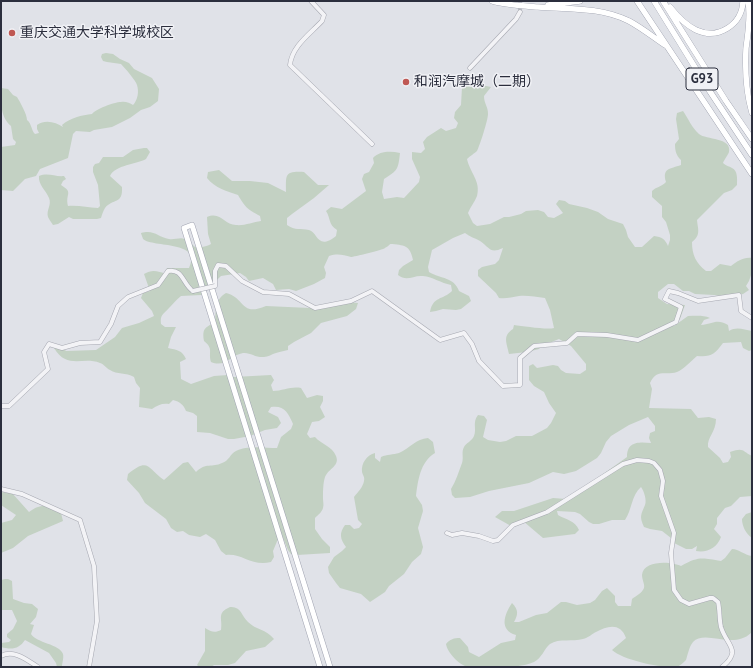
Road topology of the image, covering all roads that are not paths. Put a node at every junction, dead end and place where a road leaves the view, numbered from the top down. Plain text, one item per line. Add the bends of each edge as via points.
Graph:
1 (311, 1) edge
2 (492, 1) edge
3 (580, 1) edge
4 (637, 1) edge
5 (654, 1) edge
6 (664, 1) edge
7 (744, 1) edge
8 (748, 1) edge
9 (532, 6) junction
10 (520, 12) tunnel mouth
11 (668, 48) junction
12 (470, 68) dead end
13 (752, 113) edge
14 (752, 139) edge
15 (372, 144) dead end
16 (752, 155) edge
17 (752, 174) edge
18 (752, 318) edge
19 (1, 406) edge
20 (1, 489) edge
21 (447, 533) dead end
22 (1, 656) edge
23 (38, 667) edge
24 (89, 667) edge
25 (320, 667) edge
26 (330, 667) edge
27 (722, 667) edge

1 - 15 street via 324,15 322,21 293,51 290,66
2 - 9 highway
3 - 9 highway
4 - 11 highway
5 - 16 highway, G93
6 - 7 highway via 690,27 707,33 716,33 733,25 741,14
6 - 14 highway, G93
8 - 13 highway via 746,67
9 - 11 highway via 577,8 613,15 642,28
10 - 12 street
11 - 17 highway
18 - 19 street, bridge via 741,311 739,295 698,301 669,291 665,299 681,307 676,322 638,340 608,335 577,334 567,343 534,346 520,358 520,385 503,386 479,361 464,333 440,340 372,291 351,301 315,308 289,294 263,292 242,281 226,266 218,265 215,271 215,286 193,291 179,272 174,270 168,271 158,285 128,297 118,306 100,342 80,343 62,348 50,344 44,352 48,369 9,406
20 - 24 street via 22,494 80,520 94,566 98,621
21 - 27 street via 462,533 498,540 513,525 547,512 623,464 649,460 660,470 661,496 674,533 671,553 674,590 678,598 686,604 710,598 718,602 721,626 733,652 730,660
22 - 23 street via 12,653
25 - 26 main road via 184,228 192,225

